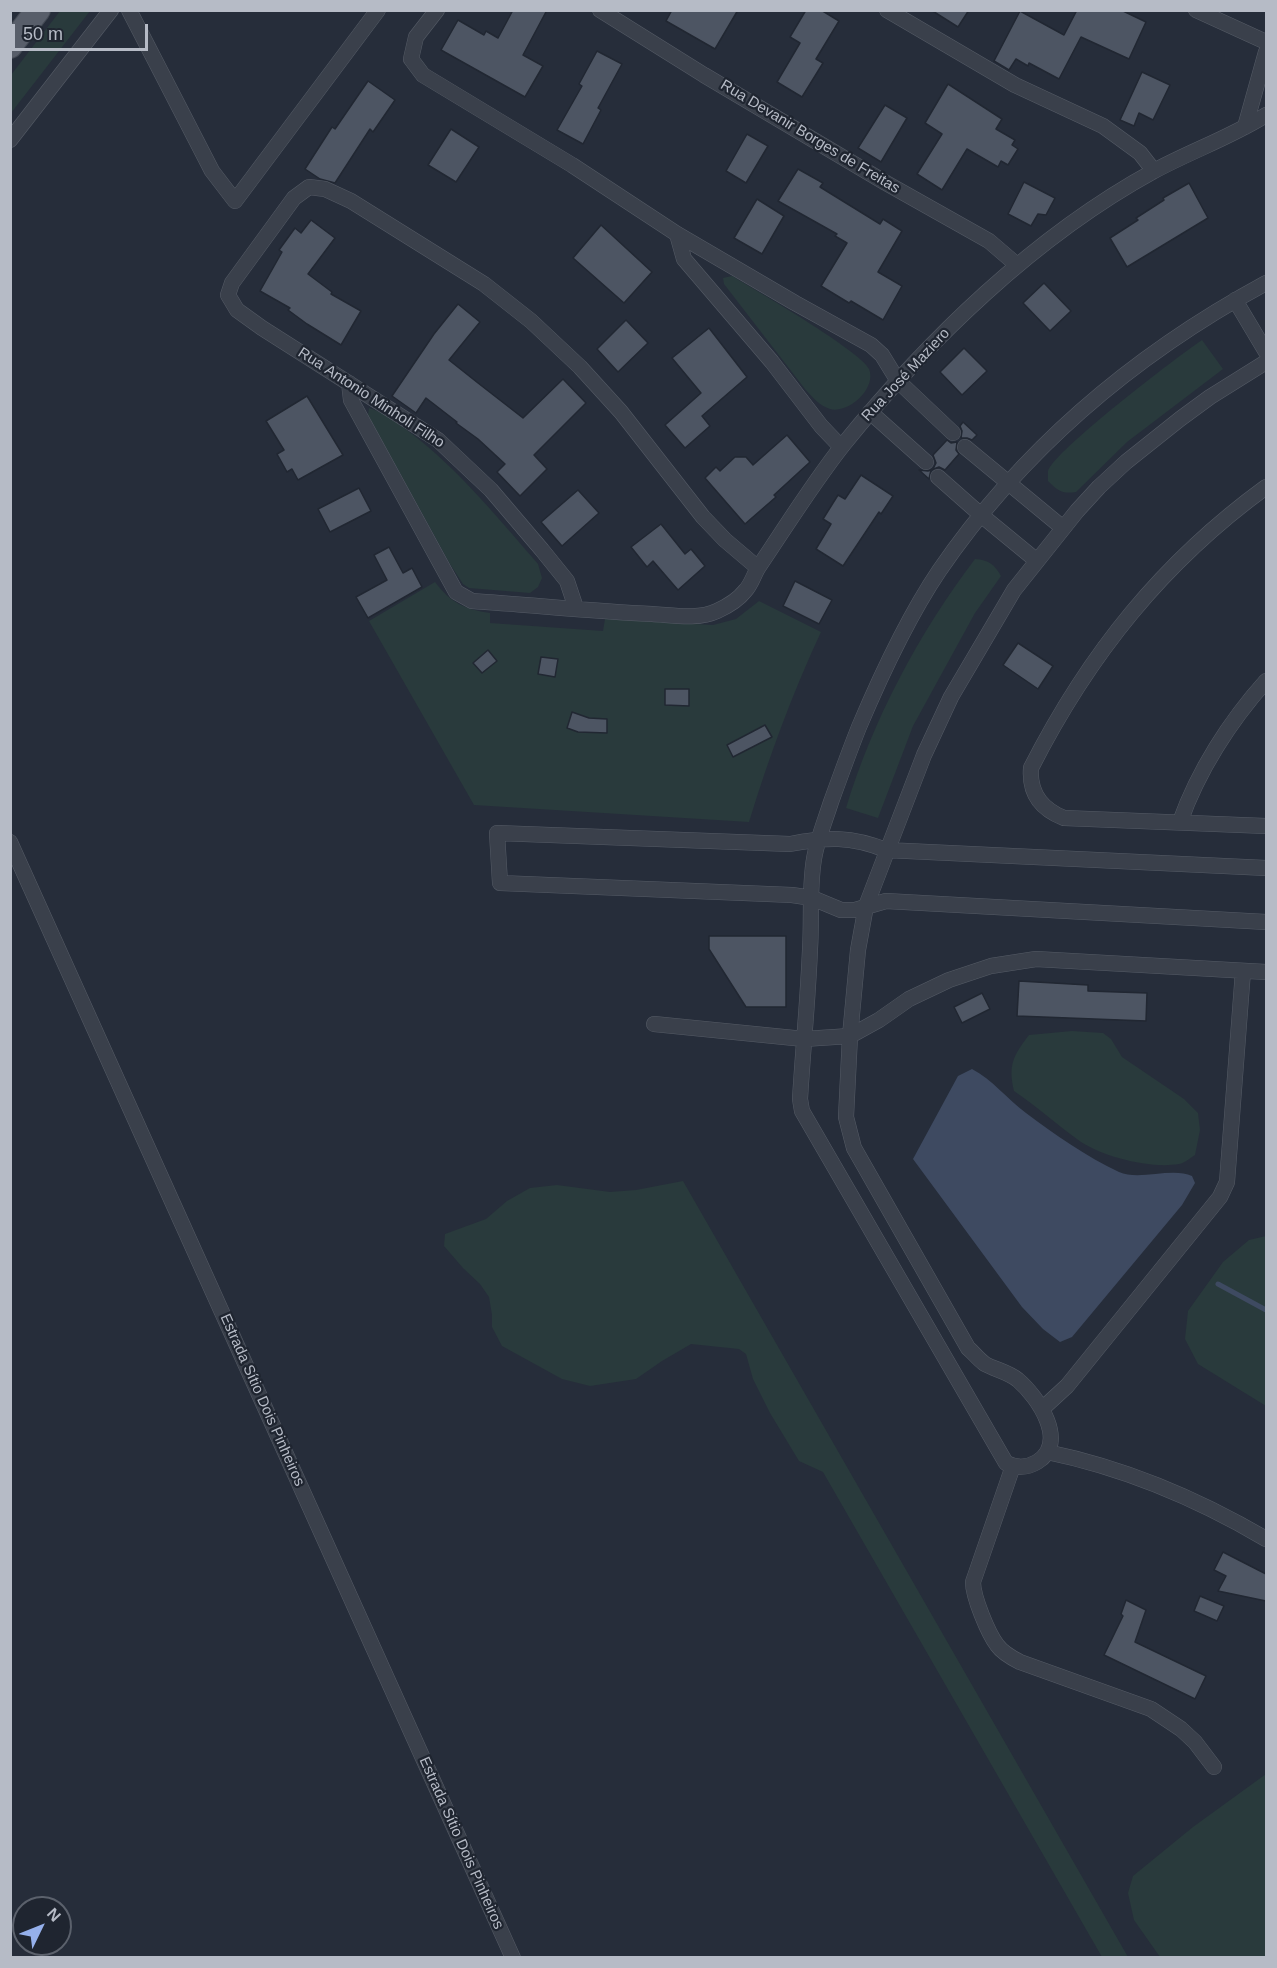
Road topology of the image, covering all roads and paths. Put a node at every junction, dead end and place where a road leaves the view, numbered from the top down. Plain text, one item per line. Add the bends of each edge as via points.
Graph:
1 (38, 10) edge
2 (111, 10) edge
3 (129, 10) edge
4 (378, 10) edge
5 (437, 10) edge
6 (600, 10) edge
7 (886, 10) edge
8 (1196, 10) edge
9 (1266, 42) edge
10 (10, 46) edge
11 (1266, 52) edge
12 (1266, 115) edge
13 (1245, 127) junction
14 (10, 140) edge
15 (1154, 171) junction
16 (677, 234) junction
17 (1017, 266) junction
18 (1266, 283) edge
19 (1234, 300) junction
20 (1266, 352) edge
21 (1266, 362) edge
22 (898, 381) junction
23 (349, 383) junction
24 (870, 412) junction
25 (953, 433) dead end
26 (841, 447) junction
27 (965, 447) dead end
28 (926, 462) dead end
29 (938, 477) dead end
30 (1009, 483) junction
31 (1266, 486) edge
32 (981, 515) junction
33 (1063, 528) junction
34 (1037, 561) junction
35 (758, 568) junction
36 (576, 608) junction
37 (1266, 681) edge
38 (1180, 822) junction
39 (1266, 826) edge
40 (819, 839) junction
41 (10, 842) edge
42 (886, 850) junction
43 (1266, 868) edge
44 (812, 898) junction
45 (866, 906) junction
46 (1266, 922) edge
47 (1243, 971) junction
48 (1266, 972) edge
49 (654, 1024) dead end
50 (850, 1036) junction
51 (804, 1039) junction
52 (1042, 1409) junction
53 (1047, 1452) junction
54 (1013, 1466) junction
55 (1266, 1539) edge
56 (1214, 1767) dead end
57 (513, 1958) edge

1 - 10 main road
2 - 14 street
3 - 4 street via 212,171 235,201
5 - 16 street via 416,38 411,58 423,75
6 - 17 street, Rua Devanir Borges de Freitas via 886,183 989,240
7 - 15 street via 1015,85 1103,126 1140,153
8 - 9 street
11 - 13 street
12 - 13 street, Rua José Maziero
13 - 15 street, Rua José Maziero
15 - 17 street, Rua José Maziero via 1077,220
16 - 22 street via 871,345
16 - 26 street via 684,259
17 - 22 street, Rua José Maziero
18 - 19 street
19 - 20 street
19 - 30 street via 1112,383
21 - 33 street via 1210,397 1126,462
22 - 24 street, Rua José Maziero
22 - 25 street
23 - 35 street, Rua Antonio Minholi Filho via 237,310 228,295 232,283 294,198 309,187 325,189 351,201 484,284 531,321 621,412 703,517
23 - 36 street, Rua Antonio Minholi Filho via 438,440 491,490 567,581
23 - 36 street, Rua José Maziero via 351,400 456,592 472,601
24 - 26 street, Rua José Maziero
24 - 28 street
26 - 35 street, Rua José Maziero
27 - 30 street
29 - 32 street
30 - 32 street
30 - 33 street
31 - 38 street via 1172,566 1124,620 1071,695 1032,768 1031,784 1038,800 1044,808 1064,818
32 - 34 street
32 - 40 street via 938,573 887,666 849,751
33 - 34 street
34 - 42 street via 1014,590 951,697
35 - 36 street, Rua José Maziero via 748,589 714,613 693,616
37 - 38 street via 1209,760
38 - 39 street
40 - 42 street via 853,839
40 - 44 street via 813,861
40 - 44 street via 790,844 497,833 500,883
41 - 57 street, Estrada Sítio Dois Pinheiros
42 - 43 street
42 - 45 street
44 - 45 street via 841,910
44 - 51 street
45 - 46 street via 886,901
45 - 50 street
47 - 48 street
47 - 50 street via 1036,959 1013,962 970,972 928,989
47 - 52 street via 1227,1182 1220,1197 1067,1386
49 - 51 street
50 - 51 street
50 - 52 street via 846,1117 854,1148 968,1348 986,1365 1019,1382
51 - 54 street via 802,1111 1006,1463
52 - 53 street via 1051,1434
53 - 54 street via 1027,1467
53 - 55 street via 1162,1486
54 - 56 street via 973,1582 976,1601 996,1644 1020,1662 1151,1709 1195,1742

